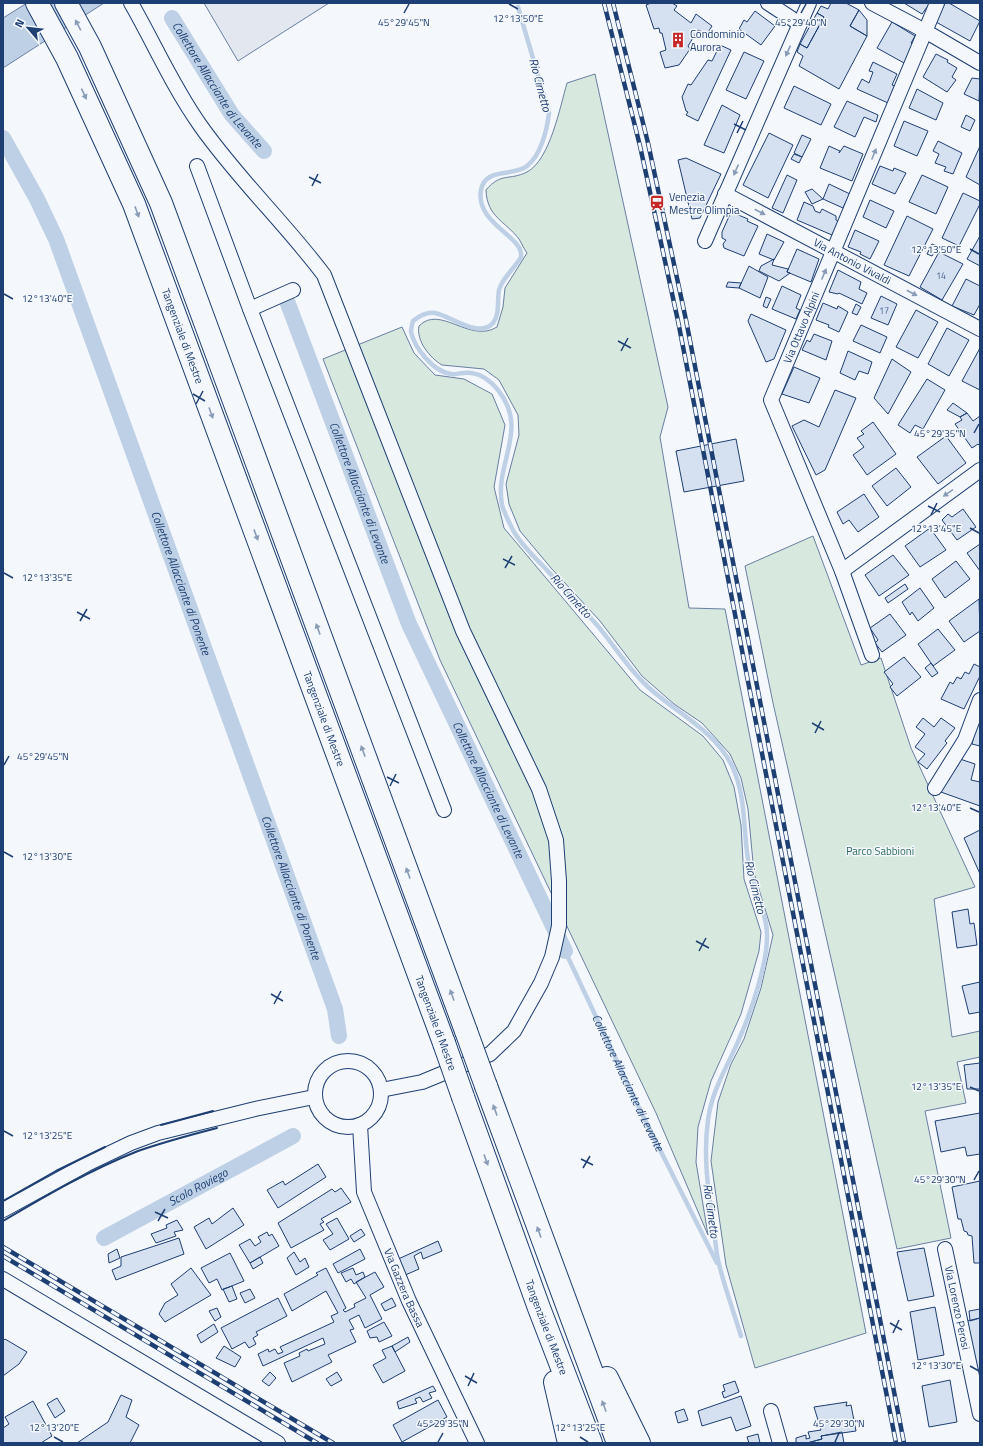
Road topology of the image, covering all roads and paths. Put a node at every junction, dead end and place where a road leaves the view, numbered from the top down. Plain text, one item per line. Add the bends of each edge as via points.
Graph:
1 (37, 3) edge
2 (66, 3) edge
3 (768, 3) edge
4 (810, 3) edge
5 (872, 3) edge
6 (936, 3) edge
7 (133, 7) edge
8 (800, 24) junction
9 (925, 31) junction
10 (980, 63) edge
11 (197, 166) dead end
12 (725, 194) junction
13 (705, 242) dead end
14 (834, 252) junction
15 (293, 290) dead end
16 (250, 309) junction
17 (980, 329) edge
18 (980, 470) edge
19 (842, 571) junction
20 (872, 655) dead end
21 (980, 700) edge
22 (935, 788) dead end
23 (444, 810) dead end
24 (381, 1090) junction
25 (314, 1097) junction
26 (360, 1125) junction
27 (3, 1210) edge
28 (945, 1249) dead end
29 (548, 1257) junction
30 (3, 1279) edge
31 (3, 1286) edge
32 (18, 1289) junction
33 (539, 1308) junction
34 (771, 1411) dead end
35 (980, 1414) edge
36 (278, 1443) edge
37 (477, 1443) edge
38 (569, 1443) edge
39 (591, 1443) edge
40 (618, 1443) edge
41 (639, 1443) edge
42 (780, 1443) edge

1 -> 33 highway, Tangenziale di Mestre, bridge via 67,58 134,204 444,1043
29 -> 2 highway, bridge via 161,203 90,47
3 - 8 street
4 - 8 street
5 - 9 street
6 - 9 street, Via Ottavo Alpini
7 - 24 street via 200,125 324,275 463,631 539,789 556,840 560,889 558,926 552,956 541,983 514,1031 490,1054 422,1082
8 -> 12 street
9 - 10 street
14 -> 9 street, Via Ottavo Alpini
11 - 16 street
12 - 13 street
12 -> 14 street, Via Antonio Vivaldi
14 -> 17 street, Via Antonio Vivaldi
19 -> 14 street, Via Ottavo Alpini via 771,400
15 - 16 street
16 - 23 street
18 -> 19 street
19 - 20 street, Via Ottavo Alpini
21 - 22 street via 964,740
24 - 25 street via 377,1077 369,1067 349,1060 333,1063 326,1068 317,1081
24 - 26 street via 376,1111
25 - 26 street via 318,1110 327,1120 346,1127
25 - 27 street via 243,1112 138,1140 86,1164
26 - 37 street, Via Gazzera Bassa via 364,1192 409,1301
28 - 35 street, Via Lorenzo Perosi
40 -> 29 highway
29 - 41 highway
30 - 32 street
31 - 32 street
32 - 36 street
33 - 38 highway
33 - 39 highway, Tangenziale di Mestre
34 - 42 street

